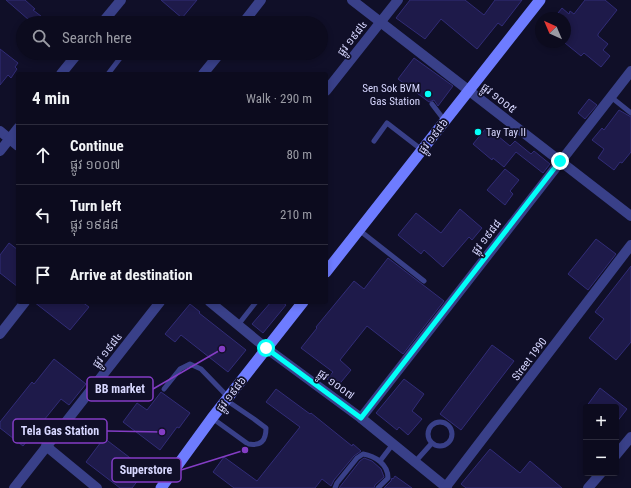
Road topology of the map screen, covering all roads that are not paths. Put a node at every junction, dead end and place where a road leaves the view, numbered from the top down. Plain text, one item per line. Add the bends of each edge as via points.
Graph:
1 (120, 0) edge
2 (261, 0) edge
3 (352, 0) edge
4 (398, 0) edge
5 (540, 0) edge
6 (107, 16) edge
7 (248, 16) edge
8 (380, 22) junction
9 (73, 60) edge
10 (119, 60) edge
11 (214, 60) edge
12 (631, 71) edge
13 (65, 72) edge
14 (110, 72) edge
15 (205, 72) edge
16 (328, 88) edge
17 (469, 90) junction
18 (611, 97) junction
19 (432, 104) dead end
20 (631, 113) edge
21 (445, 121) junction
22 (16, 130) edge
23 (0, 131) edge
24 (9, 139) junction
25 (374, 141) dead end
26 (16, 144) edge
27 (422, 150) junction
28 (0, 151) edge
29 (560, 161) junction
30 (631, 216) edge
31 (359, 230) junction
32 (631, 245) edge
33 (328, 269) edge
34 (424, 281) dead end
35 (23, 304) edge
36 (158, 304) edge
37 (212, 304) edge
38 (254, 304) edge
39 (301, 304) edge
40 (238, 325) junction
41 (0, 334) edge
42 (266, 348) junction
43 (164, 389) dead end
44 (227, 398) junction
45 (212, 418) junction
46 (361, 418) junction
47 (631, 437) edge
48 (432, 443) junction
49 (393, 444) junction
50 (46, 446) junction
51 (619, 451) edge
52 (380, 461) junction
53 (415, 462) junction
54 (599, 476) edge
55 (14, 488) edge
56 (97, 488) edge
57 (161, 488) edge
58 (336, 488) edge
59 (378, 488) edge
60 (446, 488) edge
61 (590, 488) edge

1 - 6 street
2 - 7 street
3 - 8 street, ផ្លូវ ១០០៥
4 - 8 street, ផ្លូវ ១៩៨៤
5 - 17 main road, ផ្លូវ ១៩៨៦
8 - 16 street, ផ្លូវ ១៩៨៤
8 - 17 street, ផ្លូវ ១០០៥ via 445,76
9 - 13 street
10 - 14 lane
11 - 15 street
12 - 18 street, ផ្លុវ ១៩៨៨
17 - 21 main road, ផ្លូវ ១៩៨៦
17 - 29 street, ផ្លូវ ១០០៥
18 - 20 lane
18 - 29 street, ផ្លុវ ១៩៨៨
19 - 21 lane
21 - 27 main road, ផ្លូវ ១៩៨៦
22 - 24 street
23 - 24 street
24 - 26 street
24 - 28 street
25 - 27 lane via 387,123
27 - 31 main road, ផ្លូវ ១៩៨៦
29 - 30 street, ផ្លូវ ១០០៥
29 - 46 street, ផ្លុវ ១៩៨៨
31 - 33 main road, ផ្លូវ ១៩៨៦
31 - 34 lane
32 - 60 street, Street 1990
35 - 41 street
36 - 50 street, ផ្លូវ ១៩៨៤
37 - 40 street, ផ្លូវ ១០០៧
38 - 40 lane
39 - 42 main road, ផ្លូវ ១៩៨៦
40 - 42 street, ផ្លូវ ១០០៧
42 - 44 main road, ផ្លូវ ១៩៨៦
42 - 46 street, ផ្លូវ ១០០៧
43 - 44 lane via 180,370 190,364 201,369
44 - 45 main road, ផ្លូវ ១៩៨៦
44 - 45 lane via 266,428 266,437 260,443 248,444
45 - 57 main road, ផ្លូវ ១៩៨៦
46 - 49 street, ផ្លូវ ១០០៧
47 - 51 street
48 - 48 lane via 443,446 450,441 452,434 446,424 439,422 432,426 428,433
48 - 53 lane
49 - 52 lane
49 - 53 street, ផ្លូវ ១០០៧
50 - 55 street, ផ្លូវ ១៩៨៤
50 - 56 street
52 - 58 lane via 363,454 337,483
52 - 59 lane via 388,472 388,478
53 - 60 street, ផ្លូវ ១០០៧
54 - 61 street

